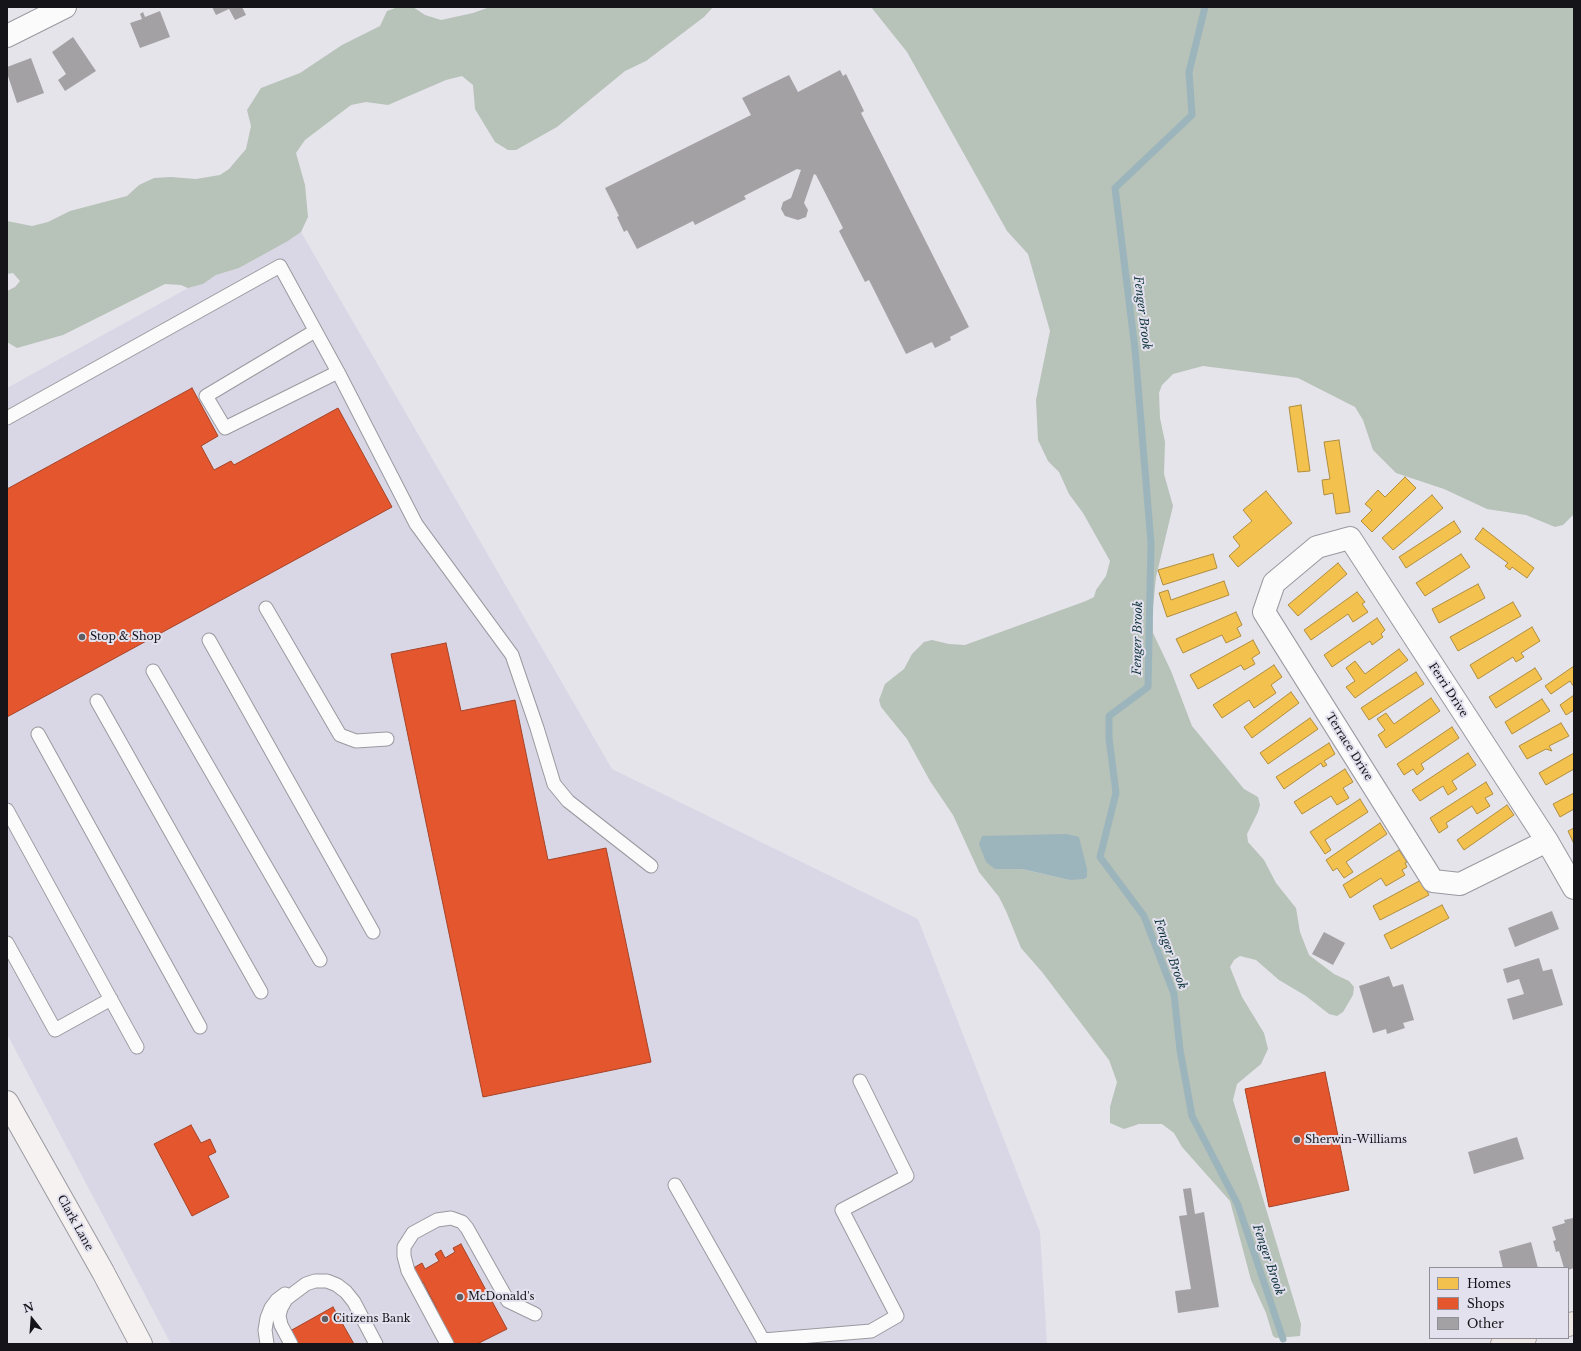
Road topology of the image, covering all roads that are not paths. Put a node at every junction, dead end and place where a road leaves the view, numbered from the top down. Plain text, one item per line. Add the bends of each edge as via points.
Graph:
1 (65, 7) edge
2 (7, 36) edge
3 (316, 331) junction
4 (338, 372) junction
5 (7, 418) edge
6 (1350, 538) joint
7 (266, 608) dead end
8 (209, 640) dead end
9 (153, 670) dead end
10 (97, 701) dead end
11 (38, 734) dead end
12 (387, 739) dead end
13 (7, 810) edge
14 (1546, 841) junction
15 (651, 866) dead end
16 (1574, 888) edge
17 (372, 932) dead end
18 (7, 943) edge
19 (320, 960) dead end
20 (261, 992) dead end
21 (111, 999) junction
22 (200, 1027) dead end
23 (137, 1047) dead end
24 (860, 1081) dead end
25 (7, 1102) edge
26 (675, 1184) dead end
27 (306, 1284) junction
28 (535, 1314) dead end
29 (1521, 1339) edge
30 (141, 1344) edge
31 (266, 1344) edge
32 (291, 1344) edge
33 (376, 1344) edge
34 (447, 1344) edge
35 (1502, 1344) edge

1 - 2 street
3 - 4 lane
3 - 4 lane via 206,396 225,428
3 - 5 lane via 280,266
4 - 15 lane via 416,524 512,655 554,784 568,801
6 - 14 street, Ferri Drive
6 - 14 street, Terrace Drive via 1317,547 1274,583 1264,612 1433,881 1460,884
7 - 12 lane via 340,735 356,741
8 - 17 lane
9 - 19 lane
10 - 20 lane
11 - 22 lane
13 - 21 lane
14 - 16 street, Ferri Drive
18 - 21 lane via 55,1030
21 - 23 lane
24 - 26 lane via 907,1176 842,1210 897,1316 871,1330 763,1340
25 - 30 main road, Clark Lane
27 - 31 lane via 285,1294 271,1308 265,1330
27 - 32 lane via 286,1299 281,1308 281,1325
27 - 33 lane via 327,1281 346,1292
28 - 34 lane via 508,1301 462,1222 451,1218 437,1220 413,1233 404,1247 404,1256 408,1271
29 - 35 main road

